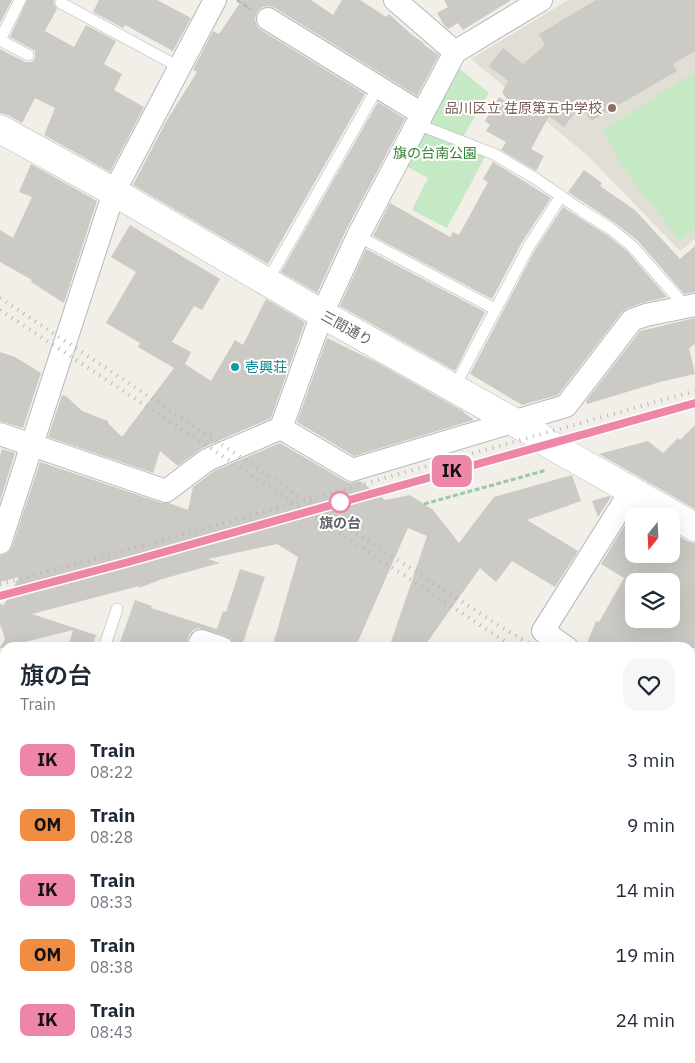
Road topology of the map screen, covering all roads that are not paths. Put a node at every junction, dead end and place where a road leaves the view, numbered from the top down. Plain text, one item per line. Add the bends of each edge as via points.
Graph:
1 (20, 0) edge
2 (215, 0) edge
3 (395, 0) edge
4 (541, 0) edge
5 (61, 3) dead end
6 (268, 19) dead end
7 (0, 40) edge
8 (455, 52) junction
9 (28, 56) dead end
10 (179, 67) junction
11 (378, 87) junction
12 (419, 119) junction
13 (0, 129) edge
14 (114, 192) junction
15 (561, 196) junction
16 (358, 236) junction
17 (267, 282) junction
18 (691, 306) edge
19 (495, 309) junction
20 (322, 314) junction
21 (454, 388) junction
22 (513, 422) junction
23 (281, 428) junction
24 (0, 434) edge
25 (32, 444) junction
26 (631, 491) junction
27 (695, 527) edge
28 (0, 543) edge
29 (117, 608) dead end
30 (106, 642) edge
31 (559, 642) edge

1 - 7 lane
2 - 10 street
3 - 8 street
4 - 8 street
5 - 10 lane
6 - 11 street
7 - 9 lane
8 - 12 street
10 - 14 street
11 - 12 street
11 - 17 lane
12 - 15 lane via 494,154
12 - 16 street
13 - 14 street, 三間通り
14 - 17 street, 三間通り
14 - 25 street
15 - 18 lane via 634,247
15 - 19 lane
16 - 19 lane
16 - 20 street
17 - 20 street, 三間通り
18 - 22 street via 632,320 566,406
19 - 21 lane
20 - 21 street, 三間通り
20 - 23 street
21 - 22 street, 三間通り
22 - 23 street via 352,470
22 - 26 street, 三間通り
23 - 25 street via 207,460 166,492
24 - 25 street
25 - 28 street
26 - 27 street, 三間通り
26 - 31 street via 543,631
29 - 30 lane

